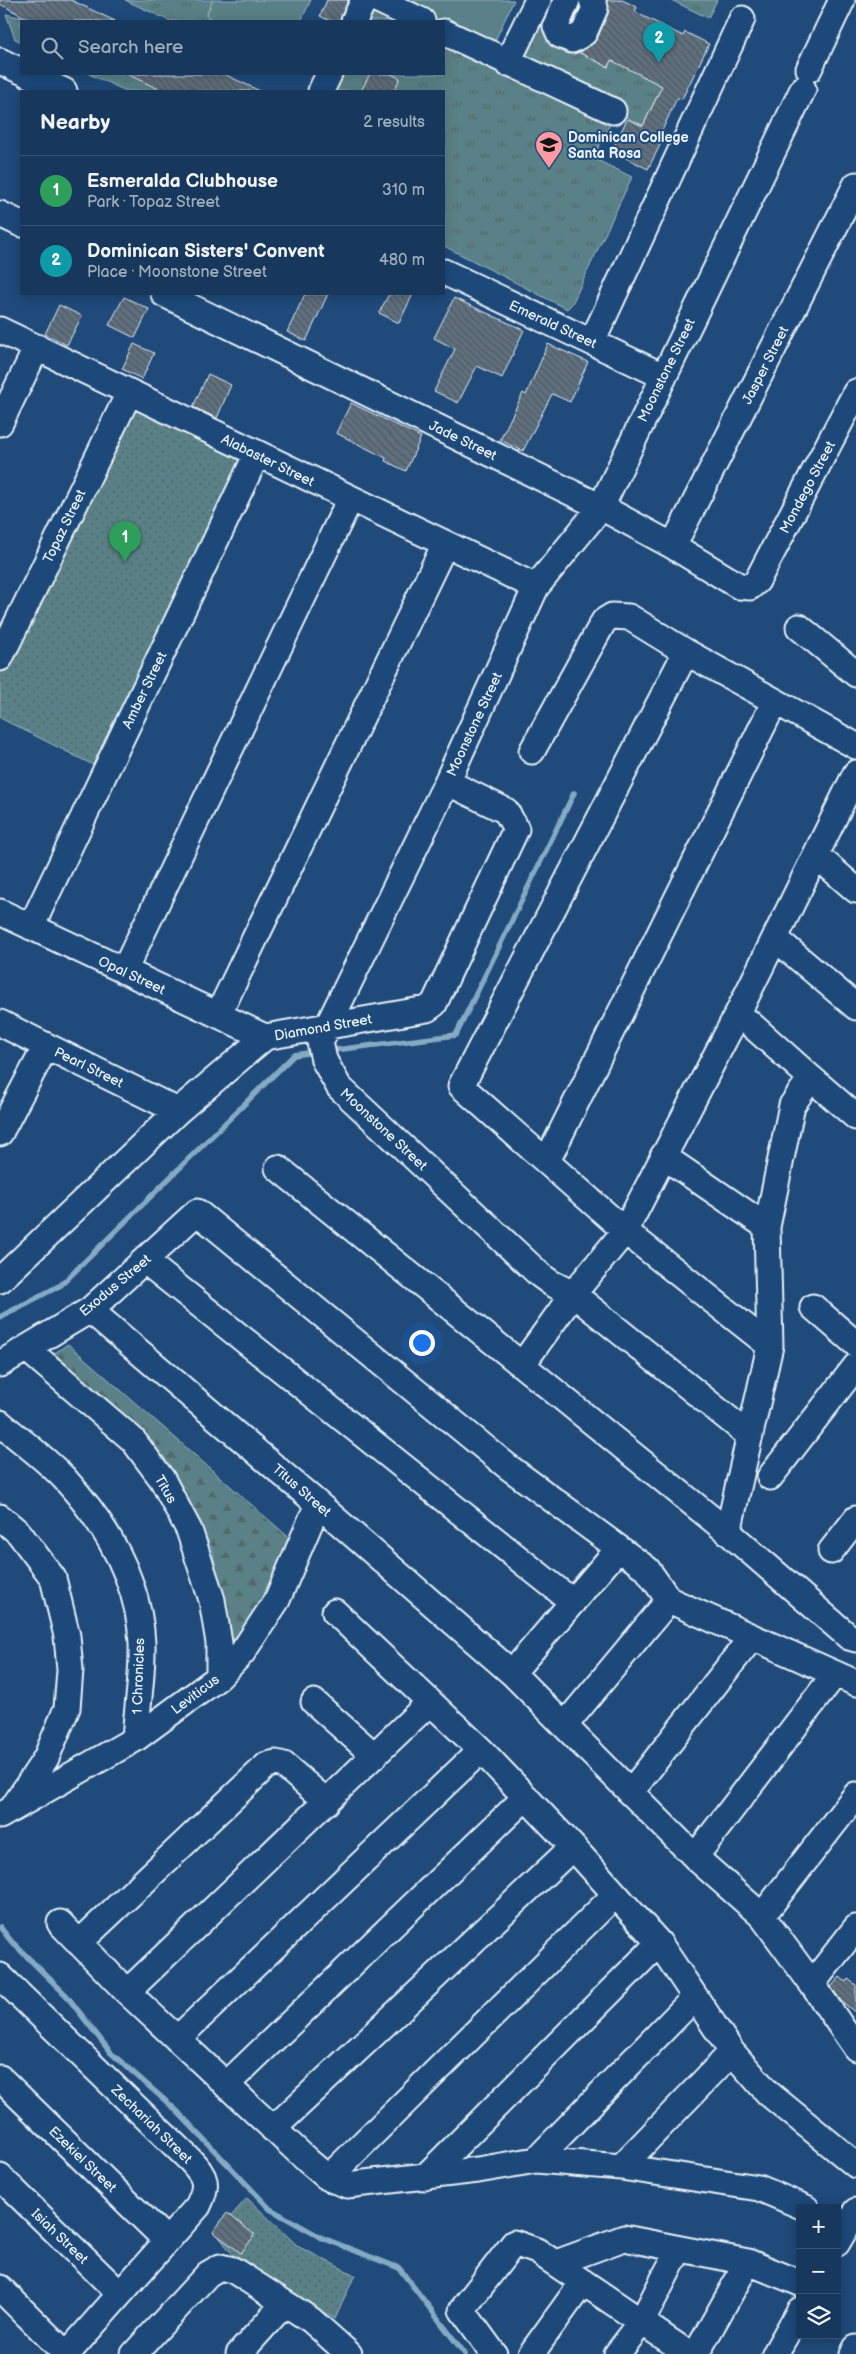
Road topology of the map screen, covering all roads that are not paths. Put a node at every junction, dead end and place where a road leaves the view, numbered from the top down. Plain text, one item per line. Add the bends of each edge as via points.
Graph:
1 (364, 0) edge
2 (378, 0) edge
3 (592, 0) edge
4 (842, 0) edge
5 (538, 1) edge
6 (565, 5) edge
7 (745, 9) edge
8 (354, 20) edge
9 (420, 20) edge
10 (445, 32) edge
11 (0, 61) edge
12 (507, 62) junction
13 (20, 71) edge
14 (29, 75) edge
15 (329, 75) edge
16 (62, 90) edge
17 (322, 90) edge
18 (613, 111) dead end
19 (856, 185) edge
20 (0, 214) edge
21 (20, 224) edge
22 (445, 272) edge
23 (166, 295) edge
24 (0, 330) edge
25 (592, 342) junction
26 (37, 347) junction
27 (663, 376) junction
28 (856, 392) edge
29 (129, 393) junction
30 (0, 423) edge
31 (258, 454) junction
32 (350, 499) junction
33 (601, 507) junction
34 (445, 544) junction
35 (673, 546) junction
36 (757, 581) joint
37 (536, 588) junction
38 (800, 627) dead end
39 (686, 652) junction
40 (0, 658) edge
41 (856, 674) edge
42 (775, 701) junction
43 (856, 746) edge
44 (532, 751) dead end
45 (855, 778) edge
46 (447, 782) junction
47 (816, 855) junction
48 (856, 890) edge
49 (0, 912) edge
50 (31, 927) junction
51 (775, 938) junction
52 (124, 971) junction
53 (856, 1007) edge
54 (738, 1013) junction
55 (218, 1015) junction
56 (0, 1023) edge
57 (328, 1026) junction
58 (265, 1037) junction
59 (46, 1046) junction
60 (811, 1078) junction
61 (178, 1111) junction
62 (856, 1117) edge
63 (0, 1134) edge
64 (664, 1156) junction
65 (546, 1161) junction
66 (278, 1168) dead end
67 (767, 1227) junction
68 (626, 1231) junction
69 (9, 1258) edge
70 (145, 1261) junction
71 (0, 1280) edge
72 (573, 1294) junction
73 (812, 1307) dead end
74 (90, 1310) junction
75 (856, 1344) edge
76 (770, 1346) junction
77 (27, 1349) junction
78 (0, 1364) edge
79 (522, 1364) junction
80 (856, 1366) edge
81 (0, 1423) edge
82 (750, 1436) junction
83 (770, 1477) dead end
84 (318, 1504) junction
85 (0, 1517) edge
86 (856, 1519) edge
87 (728, 1532) junction
88 (618, 1549) junction
89 (831, 1551) dead end
90 (669, 1600) junction
91 (573, 1602) junction
92 (335, 1612) dead end
93 (752, 1637) junction
94 (856, 1639) edge
95 (512, 1673) junction
96 (219, 1677) junction
97 (845, 1679) edge
98 (314, 1702) dead end
99 (430, 1702) junction
100 (565, 1725) junction
101 (135, 1739) junction
102 (481, 1750) junction
103 (375, 1756) junction
104 (630, 1793) junction
105 (856, 1795) edge
106 (526, 1797) junction
107 (327, 1802) junction
108 (5, 1814) edge
109 (573, 1847) junction
110 (695, 1857) junction
111 (614, 1895) junction
112 (762, 1916) junction
113 (60, 1923) dead end
114 (856, 1928) edge
115 (79, 1943) junction
116 (659, 1943) junction
117 (0, 1976) edge
118 (812, 1984) junction
119 (127, 1992) junction
120 (695, 1997) junction
121 (177, 2039) junction
122 (856, 2048) edge
123 (732, 2052) junction
124 (0, 2078) edge
125 (226, 2085) junction
126 (273, 2129) junction
127 (536, 2160) junction
128 (856, 2165) edge
129 (621, 2167) junction
130 (0, 2177) edge
131 (425, 2177) junction
132 (328, 2178) junction
133 (797, 2204) edge
134 (167, 2241) junction
135 (680, 2249) junction
136 (748, 2262) junction
137 (556, 2263) junction
138 (796, 2281) edge
139 (583, 2282) junction
140 (0, 2288) edge
141 (120, 2294) junction
142 (284, 2304) junction
143 (796, 2317) edge
144 (641, 2323) junction
145 (856, 2348) edge
146 (344, 2352) edge
147 (67, 2354) edge
148 (134, 2354) edge
149 (240, 2354) edge
150 (494, 2354) edge
151 (531, 2354) edge
152 (618, 2354) edge
153 (688, 2354) edge
154 (696, 2354) edge
155 (775, 2354) edge
156 (853, 2354) edge

1 - 8 street
2 - 9 street
3 - 6 street via 595,8 584,33 572,40 557,31 557,22
4 - 27 street, Moonstone Street
5 - 6 street
5 - 12 street
7 - 25 street
10 - 12 street
11 - 13 street
12 - 18 street
14 - 16 street
15 - 17 street
19 - 35 street, Jasper Street
20 - 21 street
22 - 25 street, Emerald Street
23 - 33 street, Jade Street
24 - 26 street, Alabaster Street
25 - 27 street, Emerald Street
26 - 29 street, Alabaster Street
26 - 30 street
27 - 33 street, Moonstone Street
28 - 36 street, Mondego Street
29 - 31 street, Alabaster Street
29 - 40 street, Topaz Street
31 - 32 street, Alabaster Street
31 - 50 street, Amber Street
32 - 34 street, Alabaster Street
32 - 52 street
33 - 35 street, Jade Street
33 - 37 street, Moonstone Street
34 - 37 street, Alabaster Street
34 - 55 street
35 - 36 street, Jade Street via 739,586 750,587
37 - 46 street, Moonstone Street
38 - 41 street
39 - 42 street
39 - 44 street via 629,618 612,616 604,621
39 - 65 street via 461,1086
42 - 43 street
42 - 65 street
45 - 47 street
46 - 57 street, Moonstone Street
46 - 57 street, Diamond Street via 506,811 516,829 440,996 427,1010
47 - 48 street
47 - 51 street
49 - 50 street, Opal Street
50 - 52 street, Opal Street
51 - 53 street
51 - 54 street
52 - 55 street, Opal Street
54 - 60 street
54 - 64 street
55 - 58 street, Opal Street
56 - 59 street, Pearl Street
57 - 58 street, Diamond Street
57 - 72 street, Moonstone Street via 320,1042 324,1060 339,1087 540,1275
58 - 61 street, Diamond Street
59 - 61 street, Pearl Street
59 - 63 street
60 - 62 street
60 - 67 street via 792,1105
61 - 69 street, Diamond Street
64 - 67 street
64 - 68 street
65 - 68 street
66 - 79 street
67 - 76 street
68 - 72 street
68 - 76 street
69 - 71 street, Diamond Street
70 - 74 street, Exodus Street
70 - 88 street, Exodus Street via 197,1212 508,1466
70 - 91 street
72 - 79 street
72 - 82 street, Moonstone Street
73 - 75 street
74 - 77 street, Exodus Street
74 - 84 street, Titus Street
76 - 82 street
77 - 78 street, Exodus Street
77 - 96 street, Titus via 133,1440 162,1479 189,1530 212,1600 219,1642
79 - 87 street
80 - 83 street
81 - 101 street, 1 Chronicles via 69,1485 100,1523 131,1583 142,1644
82 - 87 street
84 - 95 street, Titus Street
84 - 96 street, Leviticus via 277,1600 242,1653
85 - 108 street via 19,1533 53,1578 67,1636 70,1670 67,1708 46,1758
86 - 89 street
87 - 94 street via 849,1637
88 - 90 street via 647,1569
88 - 91 street
90 - 93 street
90 - 100 street
91 - 95 street
92 - 99 street
93 - 97 street
93 - 104 street
95 - 100 street, Titus Street
96 - 101 street, Leviticus
97 - 110 street
98 - 103 street
99 - 102 street
99 - 103 street
100 - 104 street, Titus Street
101 - 108 street, Leviticus
102 - 106 street
102 - 121 street
103 - 107 street
104 - 110 street, Titus Street
105 - 112 street
106 - 109 street
106 - 125 street
107 - 115 street via 284,1765 267,1765
107 - 119 street
109 - 111 street
109 - 126 street
110 - 112 street, Titus Street
111 - 116 street
111 - 132 street
112 - 118 street, Titus Street
113 - 115 street
114 - 118 street
115 - 119 street
116 - 120 street
116 - 131 street
117 - 134 street, Zechariah Street via 201,2172 206,2185 203,2196
118 - 122 street, Titus Street
119 - 121 street
120 - 123 street
120 - 127 street
121 - 125 street
123 - 128 street via 768,2093
123 - 129 street
124 - 134 street, Ezekiel Street
125 - 126 street
126 - 132 street
127 - 129 street
127 - 131 street
129 - 133 street via 759,2188
130 - 141 street, Isiah Street
131 - 132 street via 346,2185
134 - 141 street, Zechariah Street
135 - 136 street
135 - 137 street via 624,2238
135 - 144 street
136 - 138 street
136 - 154 street
137 - 139 street
137 - 150 street via 537,2251 514,2243 462,2310
139 - 144 street
139 - 151 street
140 - 147 street
141 - 147 street, Zechariah Street
142 - 146 street via 311,2320
142 - 148 street via 234,2270 220,2267 208,2274
142 - 149 street
143 - 155 street
144 - 152 street
144 - 153 street
145 - 156 street

